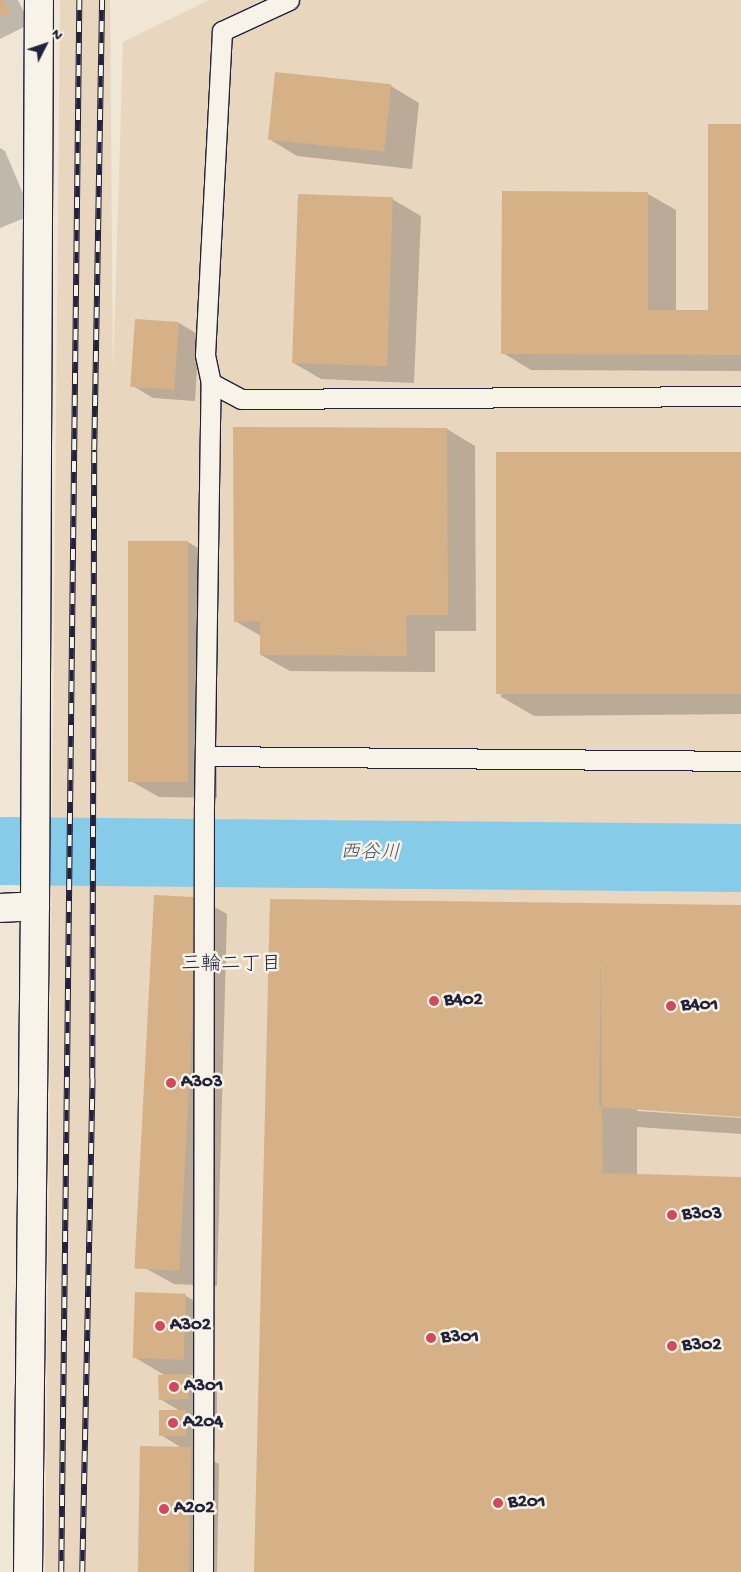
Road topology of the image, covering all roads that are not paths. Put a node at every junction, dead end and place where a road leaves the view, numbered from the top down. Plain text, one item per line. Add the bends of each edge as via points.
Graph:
1 (38, 0) edge
2 (289, 0) edge
3 (211, 383) junction
4 (741, 396) edge
5 (206, 756) junction
6 (741, 761) edge
7 (35, 906) junction
8 (0, 908) edge
9 (28, 1572) edge
10 (203, 1572) edge

1 - 7 street
2 - 3 lane via 222,31 205,355
3 - 4 lane via 241,399
3 - 5 lane
5 - 6 lane
5 - 10 lane
7 - 8 street
7 - 9 street

